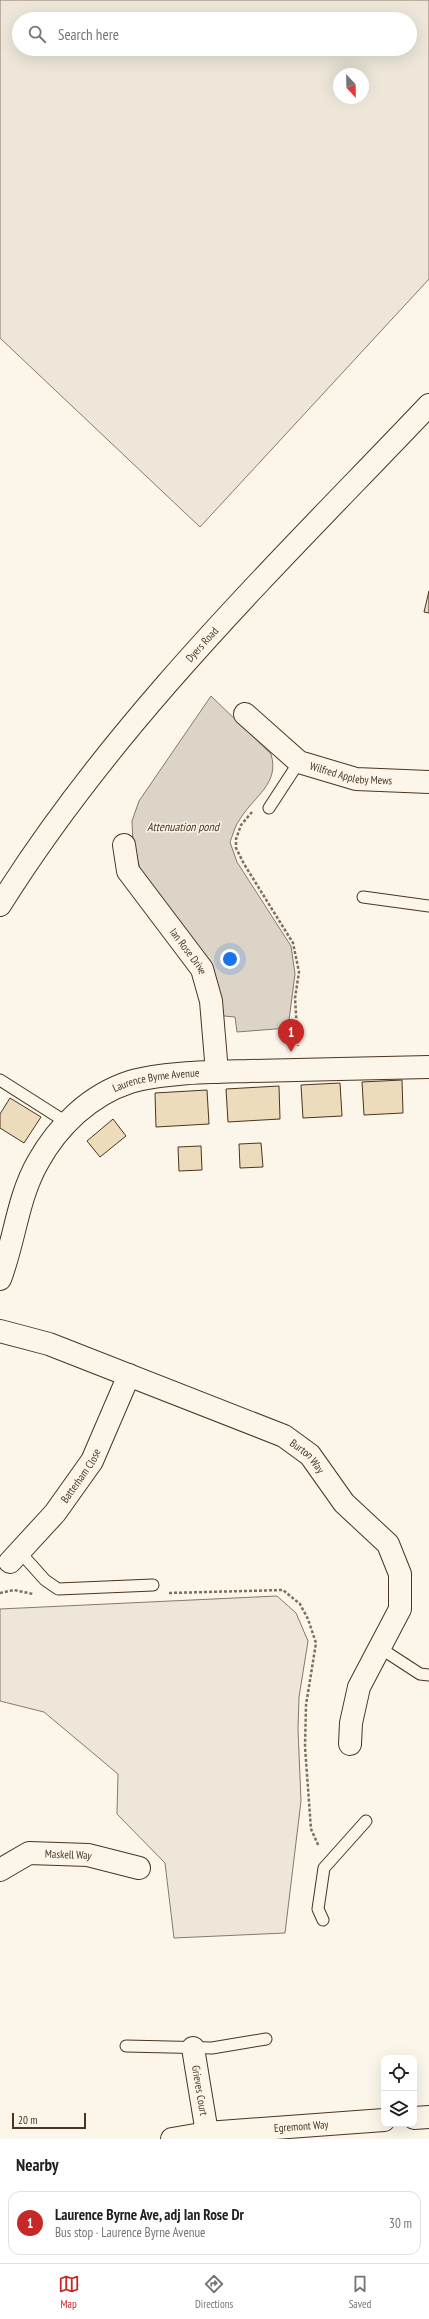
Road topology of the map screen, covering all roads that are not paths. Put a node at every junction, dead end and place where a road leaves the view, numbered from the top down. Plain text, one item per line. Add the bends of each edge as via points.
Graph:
1 (429, 405) edge
2 (245, 714) dead end
3 (299, 762) junction
4 (429, 782) edge
5 (269, 808) road end
6 (124, 845) dead end
7 (363, 897) dead end
8 (0, 905) edge
9 (429, 906) edge
10 (429, 1067) edge
11 (217, 1072) junction
12 (0, 1080) edge
13 (66, 1122) junction
14 (0, 1279) edge
15 (0, 1331) edge
16 (128, 1375) junction
17 (14, 1557) joint
18 (153, 1585) dead end
19 (380, 1648) junction
20 (429, 1675) edge
21 (350, 1744) dead end
22 (366, 1821) dead end
23 (139, 1868) dead end
24 (0, 1870) edge
25 (323, 1920) dead end
26 (266, 2039) dead end
27 (126, 2046) dead end
28 (194, 2048) junction
29 (429, 2117) edge
30 (417, 2118) edge
31 (381, 2120) edge
32 (207, 2133) junction
33 (172, 2139) edge

1 - 8 street, Dyers Road via 186,661 103,760 28,861
2 - 3 street, Wilfred Appleby Mews
3 - 4 street, Wilfred Appleby Mews via 356,779
3 - 5 lane
6 - 11 street, Ian Rose Drive via 128,871 202,969 211,1001
7 - 9 lane
10 - 11 street, Laurence Byrne Avenue
11 - 13 street, Laurence Byrne Avenue via 130,1082 86,1105
12 - 13 lane
13 - 14 street, Laurence Byrne Avenue via 38,1162 19,1204 7,1260
15 - 16 street, Burton Way via 49,1344
16 - 17 street, Batterham Close via 92,1461 55,1513
16 - 19 street, Burton Way via 284,1436 310,1455 344,1503 388,1544 400,1574 400,1609
17 - 18 lane via 58,1589
19 - 20 lane via 420,1674
19 - 21 street, Burton Way via 359,1686 351,1723
22 - 25 lane via 324,1868 318,1909
23 - 24 street, Maskell Way via 88,1855 29,1853
26 - 28 lane via 212,2048
27 - 28 lane
28 - 32 street, Grieves Court
29 - 30 street
31 - 32 street, Egremont Way
32 - 33 street, Egremont Way

